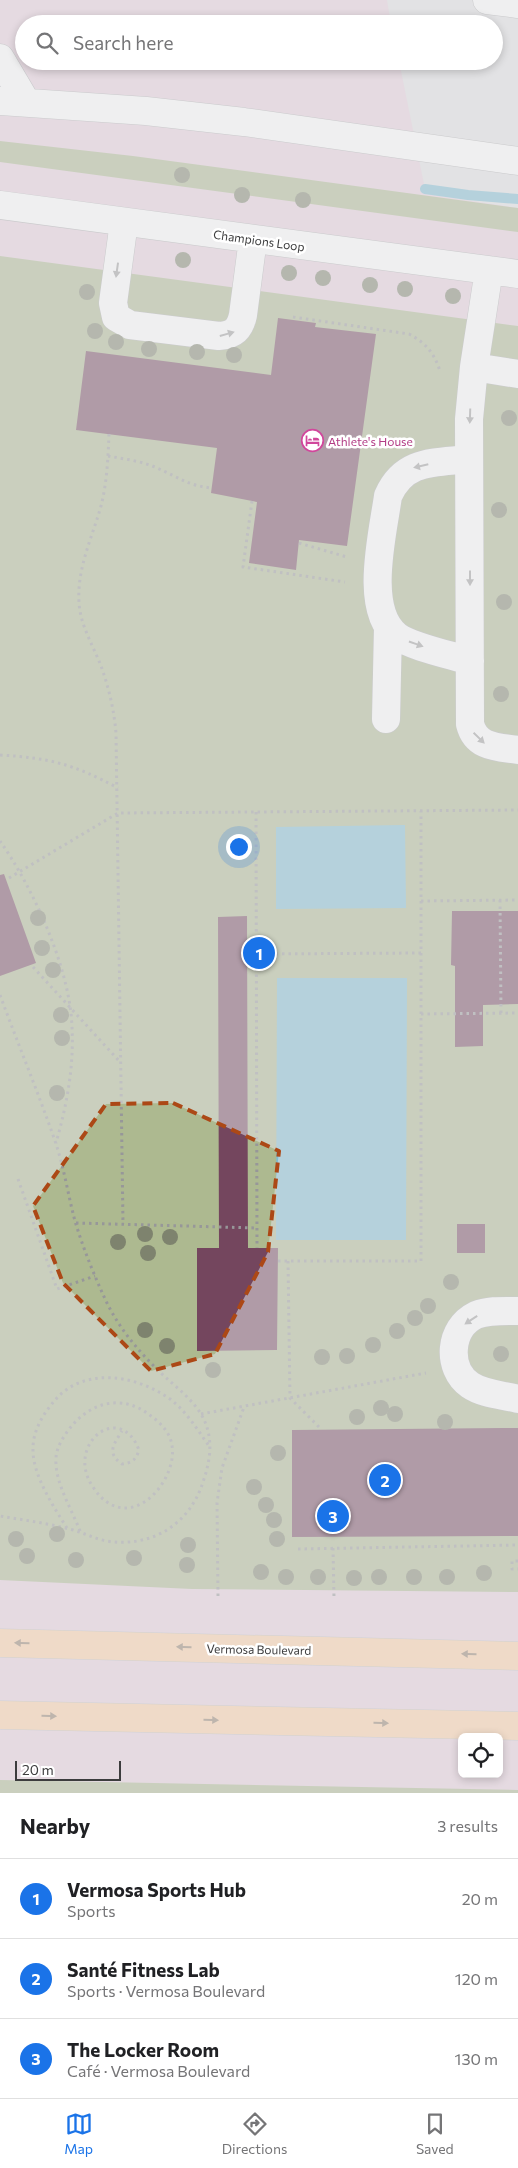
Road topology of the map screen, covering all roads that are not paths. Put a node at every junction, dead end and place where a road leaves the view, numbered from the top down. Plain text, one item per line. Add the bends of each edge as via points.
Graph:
1 (487, 0) edge
2 (518, 4) edge
3 (0, 58) edge
4 (13, 102) edge
5 (518, 161) edge
6 (0, 205) edge
7 (124, 222) junction
8 (253, 239) junction
9 (489, 270) junction
10 (518, 274) edge
11 (474, 368) junction
12 (518, 374) edge
13 (469, 459) junction
14 (388, 628) junction
15 (470, 661) junction
16 (386, 719) dead end
17 (518, 750) edge
18 (518, 1311) edge
19 (518, 1399) edge
20 (0, 1643) edge
21 (518, 1656) edge
22 (0, 1715) edge
23 (518, 1726) edge

1 - 2 street
3 - 4 street
4 - 5 street via 146,111 244,122
6 - 7 street, Champions Loop
7 - 8 street, Champions Loop
7 -> 8 street via 113,303 116,317 130,325 219,336 236,332 243,315
8 - 9 street, Champions Loop
9 - 10 street, Champions Loop
9 - 11 street
11 - 12 street
11 -> 13 street via 470,394
13 -> 14 street via 412,468 393,484 388,496 377,589 382,617
13 -> 15 street
14 -> 15 street via 398,637
14 - 16 street
15 -> 17 street via 472,731 483,743
18 -> 19 street via 485,1312 475,1316 459,1332 453,1354 462,1377 471,1386
21 -> 20 main road, Vermosa Boulevard
22 -> 23 main road

